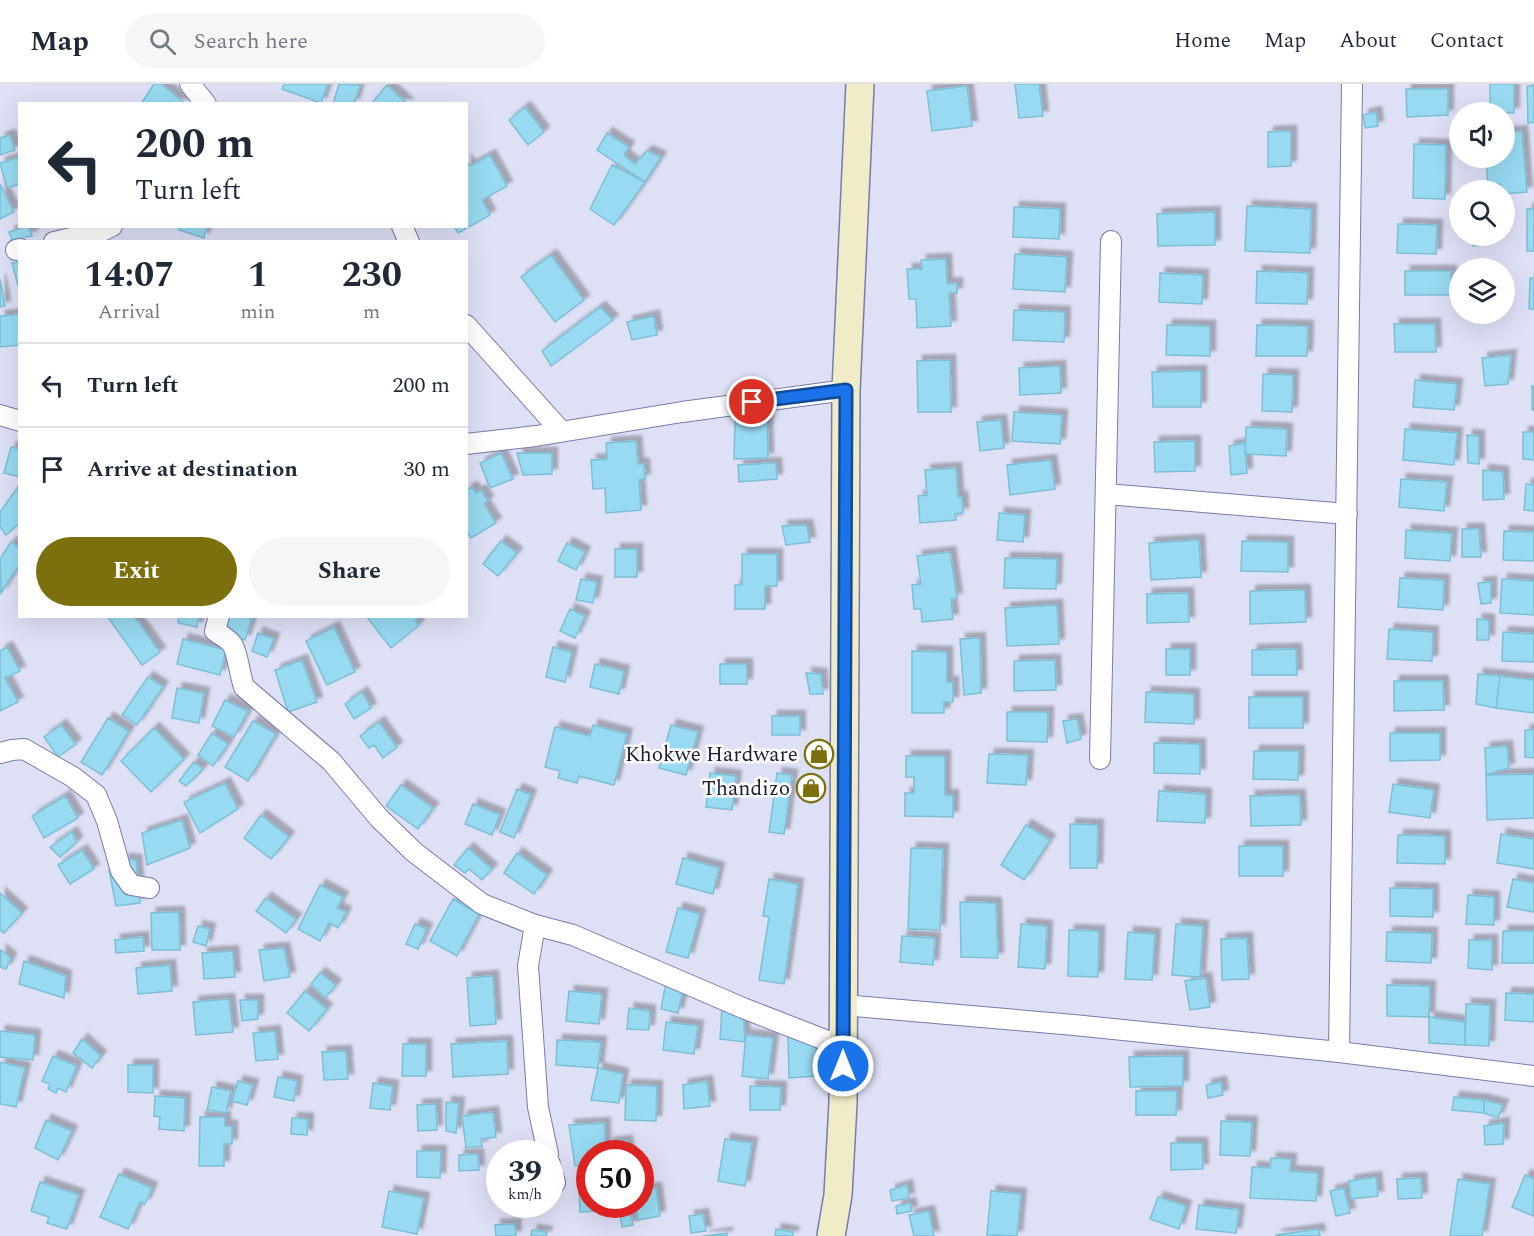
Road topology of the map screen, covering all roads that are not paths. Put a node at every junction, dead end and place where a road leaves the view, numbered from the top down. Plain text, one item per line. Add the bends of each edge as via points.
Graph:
1 (190, 84) edge
2 (860, 84) edge
3 (1353, 84) edge
4 (204, 102) edge
5 (108, 228) edge
6 (63, 240) edge
7 (1111, 241) dead end
8 (468, 327) edge
9 (846, 390) junction
10 (0, 414) edge
11 (18, 420) edge
12 (561, 431) junction
13 (468, 444) edge
14 (1106, 494) junction
15 (1347, 514) junction
16 (218, 618) edge
17 (0, 753) edge
18 (1100, 759) dead end
19 (149, 888) dead end
20 (535, 925) junction
21 (843, 1005) junction
22 (843, 1047) junction
23 (1339, 1052) junction
24 (1534, 1076) edge
25 (545, 1140) edge
26 (831, 1236) edge

1 - 4 street
2 - 9 main road
3 - 15 street
5 - 6 street
7 - 14 street
8 - 12 street
9 - 12 street
9 - 21 main road
10 - 11 street
12 - 13 street
14 - 15 street
14 - 18 street
15 - 23 street
16 - 20 street via 215,631 235,648 244,687 332,760 414,852 482,904
17 - 19 street via 24,749 96,795 122,871 131,885
20 - 22 street via 573,935
20 - 25 street via 528,966 538,1107
21 - 22 main road
21 - 23 street
22 - 26 main road via 843,1103
23 - 24 street

